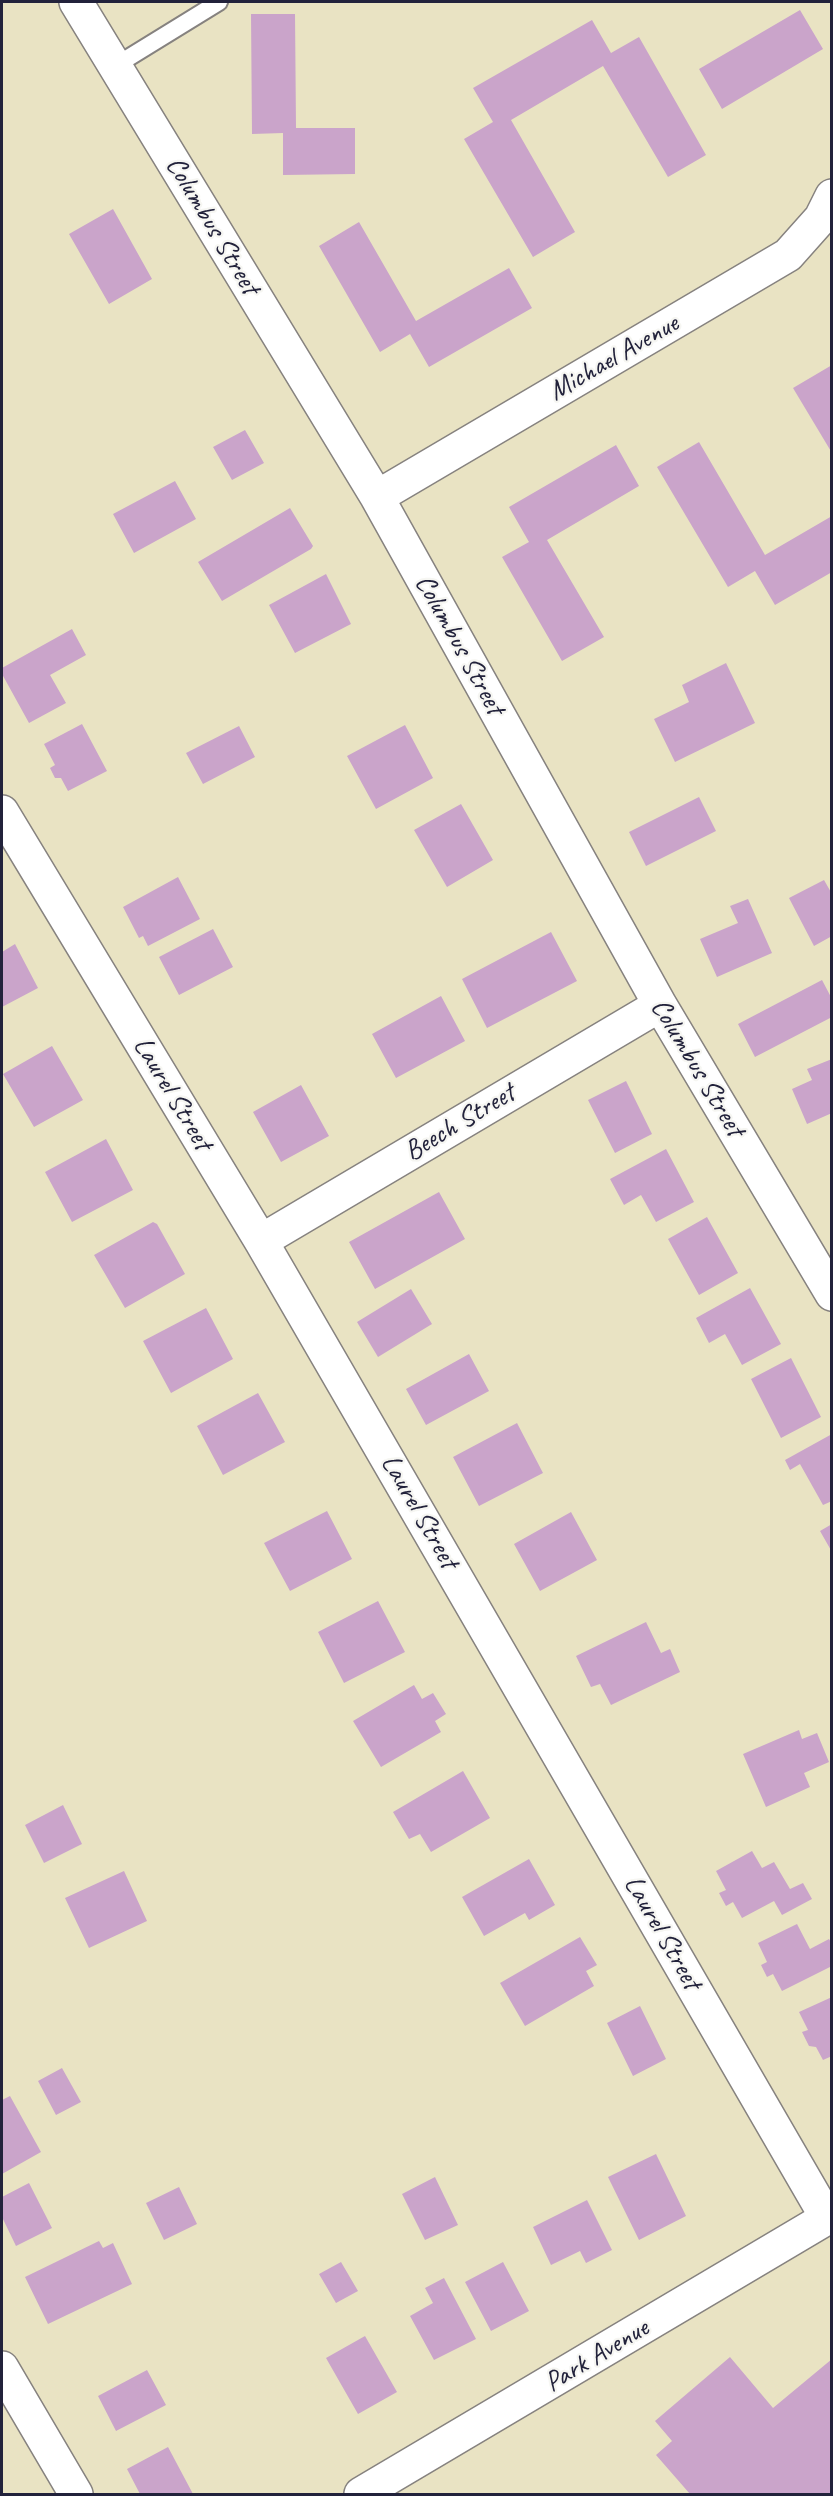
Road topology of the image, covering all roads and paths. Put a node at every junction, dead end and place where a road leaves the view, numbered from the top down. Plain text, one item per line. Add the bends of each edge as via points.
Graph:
1 (76, 2) edge
2 (219, 2) edge
3 (115, 66) junction
4 (831, 196) edge
5 (376, 497) junction
6 (2, 812) edge
7 (660, 1005) junction
8 (261, 1241) junction
9 (831, 1294) edge
10 (829, 2217) edge
11 (2, 2368) edge
12 (76, 2494) edge
13 (361, 2494) edge

1 - 3 street, Columbus Street
2 - 3 lane
3 - 5 street, Columbus Street
4 - 5 street, Michael Avenue via 821,218 789,255
5 - 7 street, Columbus Street
6 - 8 street, Laurel Street
7 - 8 street, Beech Street
7 - 9 street, Columbus Street
8 - 10 street, Laurel Street
10 - 13 street, Park Avenue
11 - 12 street

